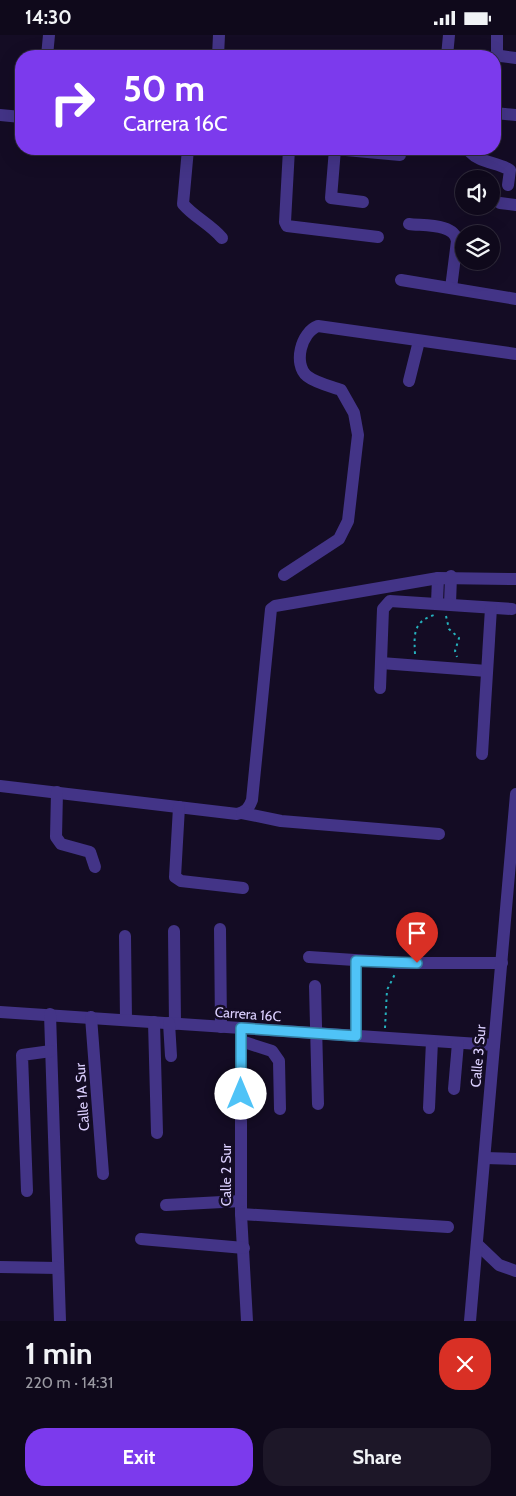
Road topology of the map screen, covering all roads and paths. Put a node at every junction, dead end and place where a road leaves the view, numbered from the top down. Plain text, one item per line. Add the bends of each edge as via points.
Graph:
1 (49, 35) edge
2 (219, 35) edge
3 (449, 35) edge
4 (497, 35) edge
5 (48, 50) edge
6 (218, 50) edge
7 (448, 50) edge
8 (497, 50) edge
9 (501, 56) edge
10 (516, 57) edge
11 (501, 114) edge
12 (0, 115) edge
13 (516, 115) edge
14 (15, 116) edge
15 (187, 155) edge
16 (289, 155) edge
17 (335, 155) edge
18 (473, 155) edge
19 (508, 185) dead end
20 (363, 201) dead end
21 (500, 203) dead end
22 (516, 205) edge
23 (409, 224) dead end
24 (378, 237) dead end
25 (222, 238) dead end
26 (401, 280) dead end
27 (451, 288) junction
28 (516, 299) edge
29 (419, 341) junction
30 (516, 354) edge
31 (409, 381) dead end
32 (284, 575) dead end
33 (451, 576) junction
34 (438, 578) junction
35 (516, 579) edge
36 (491, 607) junction
37 (442, 609) junction
38 (512, 609) dead end
39 (418, 658) dead end
40 (456, 662) junction
41 (381, 663) junction
42 (487, 671) junction
43 (380, 689) dead end
44 (482, 754) dead end
45 (0, 785) edge
46 (57, 793) junction
47 (516, 794) edge
48 (516, 799) edge
49 (179, 807) junction
50 (242, 813) junction
51 (439, 834) dead end
52 (95, 867) dead end
53 (512, 887) edge
54 (243, 888) dead end
55 (511, 913) edge
56 (220, 929) dead end
57 (174, 931) dead end
58 (125, 936) dead end
59 (309, 957) dead end
60 (356, 961) junction
61 (400, 963) junction
62 (502, 963) junction
63 (315, 986) dead end
64 (0, 1012) edge
65 (50, 1014) junction
66 (91, 1017) junction
67 (126, 1020) junction
68 (154, 1022) junction
69 (172, 1023) junction
70 (221, 1027) junction
71 (241, 1034) junction
72 (318, 1034) junction
73 (356, 1036) junction
74 (385, 1038) junction
75 (432, 1041) junction
76 (458, 1043) junction
77 (494, 1045) junction
78 (51, 1051) junction
79 (171, 1056) dead end
80 (454, 1089) dead end
81 (318, 1104) dead end
82 (429, 1108) dead end
83 (280, 1109) dead end
84 (157, 1133) dead end
85 (485, 1157) junction
86 (516, 1159) edge
87 (103, 1174) dead end
88 (27, 1191) dead end
89 (241, 1201) junction
90 (166, 1205) dead end
91 (241, 1214) junction
92 (448, 1227) dead end
93 (141, 1239) dead end
94 (477, 1245) junction
95 (244, 1248) junction
96 (0, 1267) edge
97 (58, 1268) junction
98 (516, 1271) edge
99 (60, 1321) edge
100 (247, 1321) edge
101 (470, 1321) edge

1 - 5 street
2 - 6 street
3 - 7 street
4 - 8 street
9 - 10 street
11 - 13 street
12 - 14 street
15 - 25 street via 183,204
16 - 24 street via 287,226
17 - 20 street via 331,198
18 - 19 street via 510,170
21 - 22 street
23 - 27 street via 449,229 455,234 457,241
26 - 27 street
27 - 28 street
29 - 30 street
29 - 31 street
29 - 32 street via 318,326 310,329 304,337 302,370 313,380 341,390 354,413 358,435 348,521 344,531 339,539
33 - 34 street
33 - 35 street
33 - 37 street
34 - 37 street
34 - 50 street via 271,609 252,799
36 - 37 street
36 - 38 street
36 - 42 street
37 - 39 path via 417,625 415,652
37 - 40 path via 450,631 459,637
37 - 41 street via 393,600 384,606
40 - 41 street
40 - 42 street
41 - 43 street
42 - 44 street
45 - 46 street
46 - 49 street
46 - 52 street via 56,837 61,844 90,852
47 - 48 street, Calle 3 Sur
48 - 53 street, Calle 3 Sur
49 - 50 street
49 - 54 street via 175,877 181,881
50 - 51 street via 281,821
53 - 55 street, Calle 3 Sur
55 - 62 street, Calle 3 Sur
56 - 70 street
57 - 69 street
58 - 67 street
59 - 60 street
60 - 61 street
60 - 73 street
61 - 62 street
61 - 74 path via 387,990
62 - 77 street, Calle 3 Sur
63 - 72 street
64 - 65 street, Carrera 16C
65 - 66 street, Carrera 16C
65 - 78 street
66 - 67 street, Carrera 16C
66 - 87 street, Calle 1A Sur
67 - 68 street, Carrera 16C
68 - 69 street, Carrera 16C
68 - 84 street
69 - 70 street, Carrera 16C
69 - 79 street
70 - 71 street, Carrera 16C
71 - 72 street, Carrera 16C
71 - 83 street via 272,1051 279,1061
71 - 89 street, Calle 2 Sur
72 - 73 street, Carrera 16C
72 - 81 street
73 - 74 street, Carrera 16C
74 - 75 street, Carrera 16C
75 - 76 street, Carrera 16C
75 - 82 street
76 - 77 street, Carrera 16C
76 - 80 street
77 - 85 street, Calle 3 Sur
78 - 88 street via 22,1055
78 - 97 street
85 - 86 street
85 - 94 street, Calle 3 Sur
89 - 90 street
89 - 91 street, Calle 2 Sur
91 - 92 street
91 - 95 street, Calle 2 Sur
93 - 95 street
94 - 98 street via 499,1265
94 - 101 street, Calle 3 Sur
95 - 100 street, Calle 2 Sur
96 - 97 street
97 - 99 street

